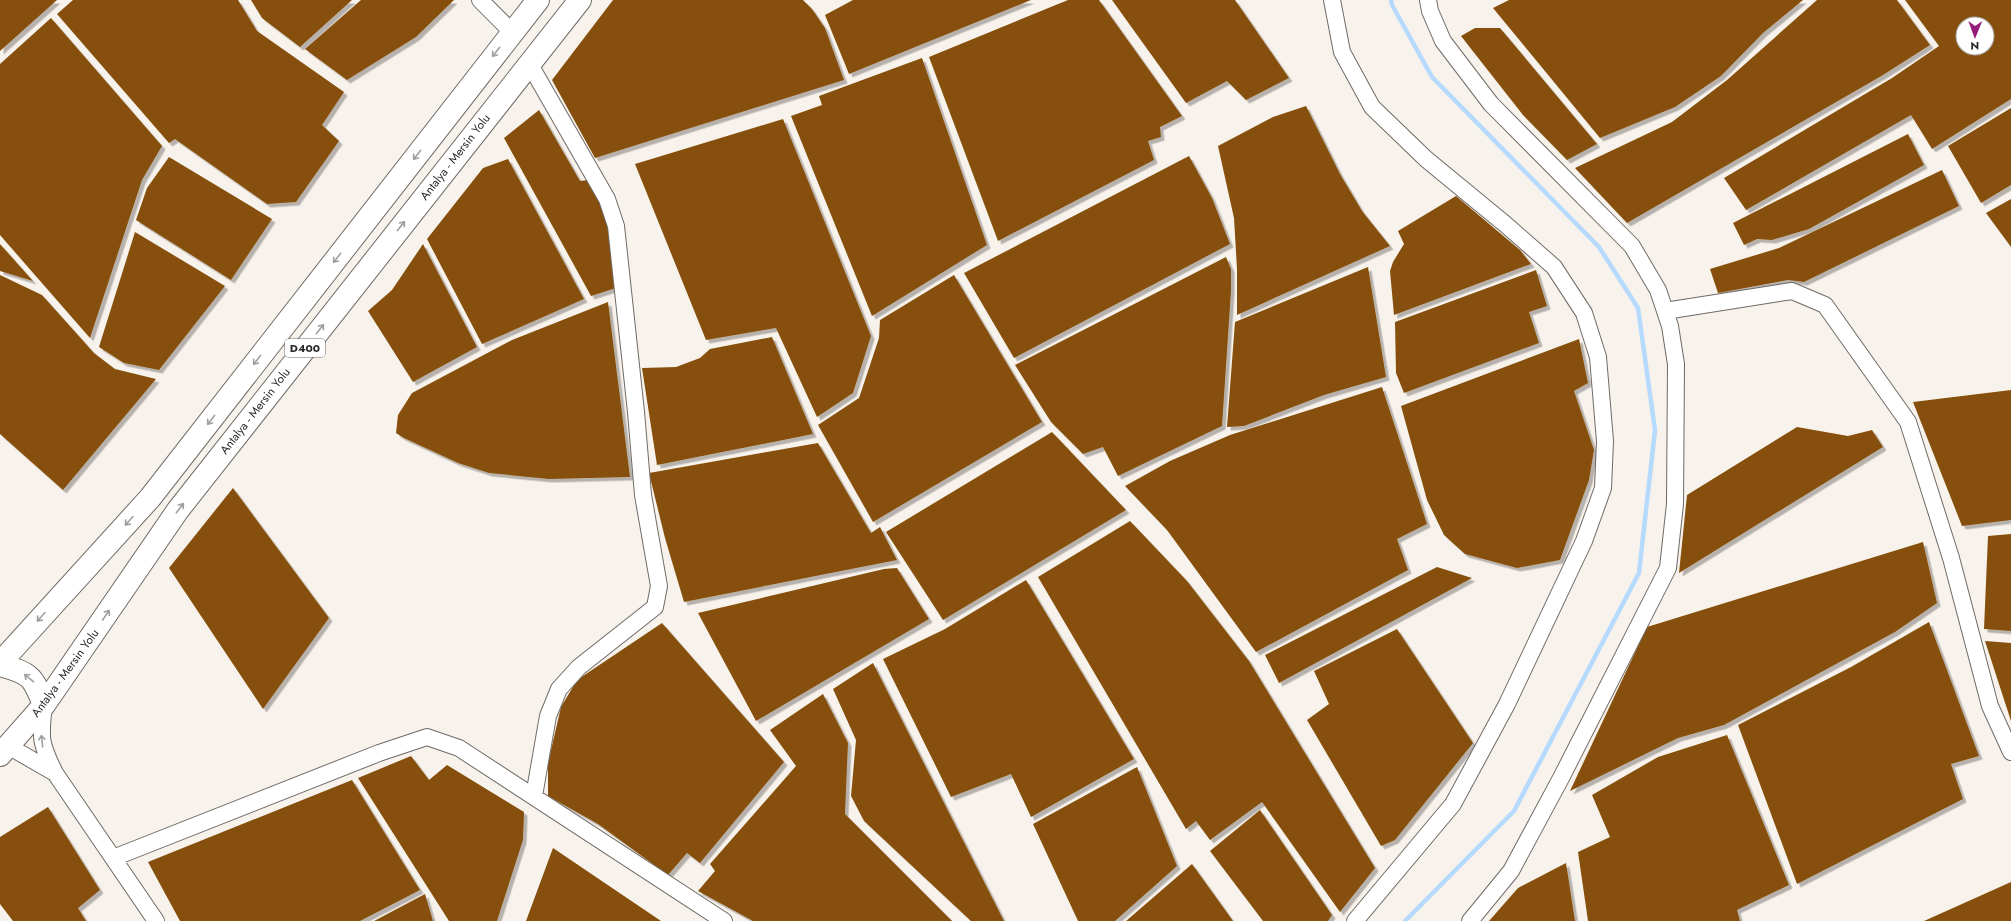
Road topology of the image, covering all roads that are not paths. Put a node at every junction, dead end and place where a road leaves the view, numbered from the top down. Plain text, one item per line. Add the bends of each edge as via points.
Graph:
1 (480, 0) edge
2 (538, 0) edge
3 (580, 0) edge
4 (1332, 0) edge
5 (1428, 0) edge
6 (512, 32) junction
7 (529, 63) junction
8 (1665, 311) junction
9 (0, 664) edge
10 (44, 705) junction
11 (3, 748) edge
12 (2011, 752) edge
13 (55, 773) junction
14 (534, 796) junction
15 (114, 858) junction
16 (156, 921) edge
17 (724, 921) edge
18 (1355, 921) edge
19 (1470, 921) edge

1 - 6 street
2 - 6 highway, D400
3 - 7 highway, Antalya - Mersin Yolu / D400
4 - 18 street via 1342,52 1372,107 1426,159 1554,267 1584,313 1598,357 1605,441 1603,488 1584,541 1507,704 1453,804
5 - 8 street via 1443,41 1491,104 1632,246 1658,290
6 -> 9 highway, D400 via 150,498
10 -> 7 highway, Antalya - Mersin Yolu / D400 via 178,510
7 - 14 street via 607,199 616,226 643,495 659,586 655,607 579,667 559,689 548,716
8 - 12 street via 1792,291 1825,305 1908,422 1951,558 1990,706
8 - 19 street via 1670,326 1676,371 1675,504 1668,568 1511,871
10 -> 9 highway via 36,683 20,670
10 - 11 highway, Antalya - Mersin Yolu / D400
13 -> 10 street via 43,749 41,732
11 - 13 street
13 - 15 street
14 - 15 street via 459,748 427,737 379,753
14 - 17 street
15 - 16 street

